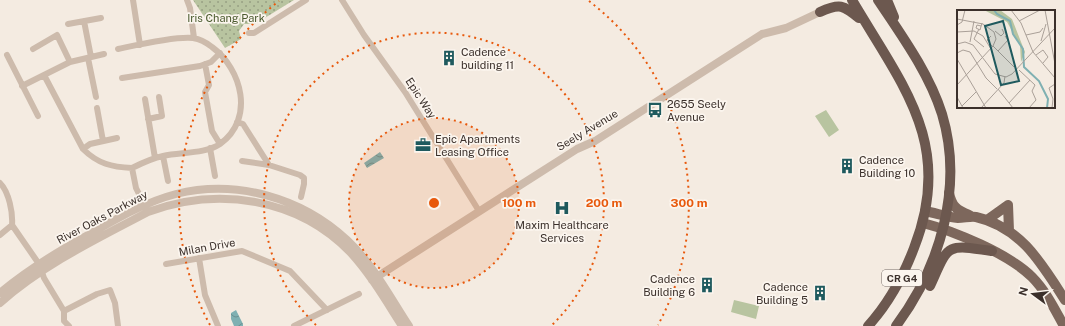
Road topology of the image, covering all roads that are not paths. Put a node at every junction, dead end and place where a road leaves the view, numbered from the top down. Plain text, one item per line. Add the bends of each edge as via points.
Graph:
1 (133, 0) edge
2 (187, 0) edge
3 (306, 0) edge
4 (342, 0) edge
5 (833, 0) edge
6 (852, 0) edge
7 (878, 0) edge
8 (887, 0) edge
9 (820, 12) junction
10 (101, 18) dead end
11 (84, 21) junction
12 (866, 23) junction
13 (68, 24) dead end
14 (898, 31) junction
15 (249, 33) dead end
16 (194, 38) junction
17 (140, 45) junction
18 (33, 49) dead end
19 (118, 49) dead end
20 (220, 53) junction
21 (104, 54) dead end
22 (7, 55) dead end
23 (90, 57) junction
24 (70, 62) junction
25 (205, 64) junction
26 (44, 75) junction
27 (122, 78) dead end
28 (22, 86) junction
29 (96, 97) dead end
30 (159, 97) dead end
31 (145, 99) dead end
32 (97, 108) dead end
33 (38, 116) dead end
34 (148, 119) junction
35 (236, 122) junction
36 (117, 138) dead end
37 (103, 141) junction
38 (220, 144) junction
39 (210, 148) junction
40 (83, 149) junction
41 (163, 156) junction
42 (155, 158) junction
43 (242, 161) dead end
44 (269, 164) junction
45 (132, 168) junction
46 (215, 176) dead end
47 (168, 181) dead end
48 (0, 183) edge
49 (949, 192) junction
50 (300, 197) dead end
51 (146, 209) junction
52 (478, 210) junction
53 (925, 211) junction
54 (946, 215) junction
55 (974, 217) junction
56 (987, 220) junction
57 (923, 223) junction
58 (12, 225) junction
59 (944, 228) junction
60 (1009, 231) junction
61 (0, 234) edge
62 (992, 251) junction
63 (199, 258) junction
64 (166, 264) dead end
65 (41, 267) junction
66 (374, 278) junction
67 (0, 293) edge
68 (359, 294) dead end
69 (917, 296) junction
70 (1065, 300) edge
71 (0, 303) edge
72 (327, 310) junction
73 (64, 311) junction
74 (69, 326) edge
75 (118, 326) edge
76 (218, 326) edge
77 (294, 326) edge
78 (402, 326) edge
79 (409, 326) edge
80 (868, 326) edge
81 (896, 326) edge
82 (1064, 326) edge

1 - 17 street
2 - 16 street
3 - 15 street via 254,33
4 - 52 street, Epic Way via 405,92
5 - 9 highway
6 - 12 highway, CR G4
7 - 14 highway, CR G4
8 - 14 highway
9 - 12 highway via 830,7 842,6
9 - 52 street, Seely Avenue via 786,28 762,34 595,141 577,149
10 - 11 street
11 - 13 street
11 - 23 street
12 - 53 highway, CR G4 via 898,74 918,118 928,159
14 - 49 highway, CR G4 via 928,80 942,114 948,153
16 - 17 street
16 - 20 street
17 - 19 street
18 - 24 street via 57,35
20 - 25 street
20 - 35 street via 232,68 238,83 240,104
21 - 23 street
22 - 28 street
23 - 24 street
23 - 29 street
24 - 26 street
25 - 27 street
25 - 38 street via 209,85 205,92 212,131
26 - 28 street
26 - 40 street
28 - 33 street
30 - 34 street via 162,116
31 - 34 street
32 - 37 street
34 - 42 street
35 - 38 street
35 - 44 street via 243,124
36 - 37 street
37 - 40 street via 90,144
38 - 39 street
39 - 41 street
39 - 46 street
40 - 45 street via 102,164
41 - 42 street
41 - 47 street
42 - 45 street
43 - 44 street
44 - 50 street via 304,178
45 - 51 street via 136,188
48 - 58 street via 7,194 13,217
49 - 54 highway, CR G4
49 - 55 main road via 952,204 957,210
51 - 65 street, River Oaks Parkway via 86,245
51 - 66 street, River Oaks Parkway via 208,198 240,199 276,207 304,218 332,236
52 - 66 street, Seely Avenue
53 - 54 main road
53 - 57 highway, CR G4
54 - 55 main road via 958,218
54 - 59 highway, CR G4
55 - 56 main road
56 - 60 main road
56 - 60 main road via 1008,205
57 - 59 main road
57 - 80 highway, CR G4 via 900,281
58 - 61 street
58 - 65 street
59 - 62 main road
59 - 69 highway, CR G4
60 - 70 main road via 1035,255
62 - 69 highway via 968,247 951,249 945,254 930,286
62 - 82 main road via 1010,260 1032,277
63 - 64 street, Milan Drive
63 - 72 street, Milan Drive via 242,251 290,271
63 - 76 street via 205,295
65 - 67 street, River Oaks Parkway
65 - 71 street, River Oaks Parkway
65 - 73 street via 44,278
66 - 78 street, River Oaks Parkway
66 - 79 street, River Oaks Parkway
68 - 72 street
69 - 81 highway, CR G4
72 - 77 street
73 - 74 street via 64,321
73 - 75 street via 110,290 115,303

